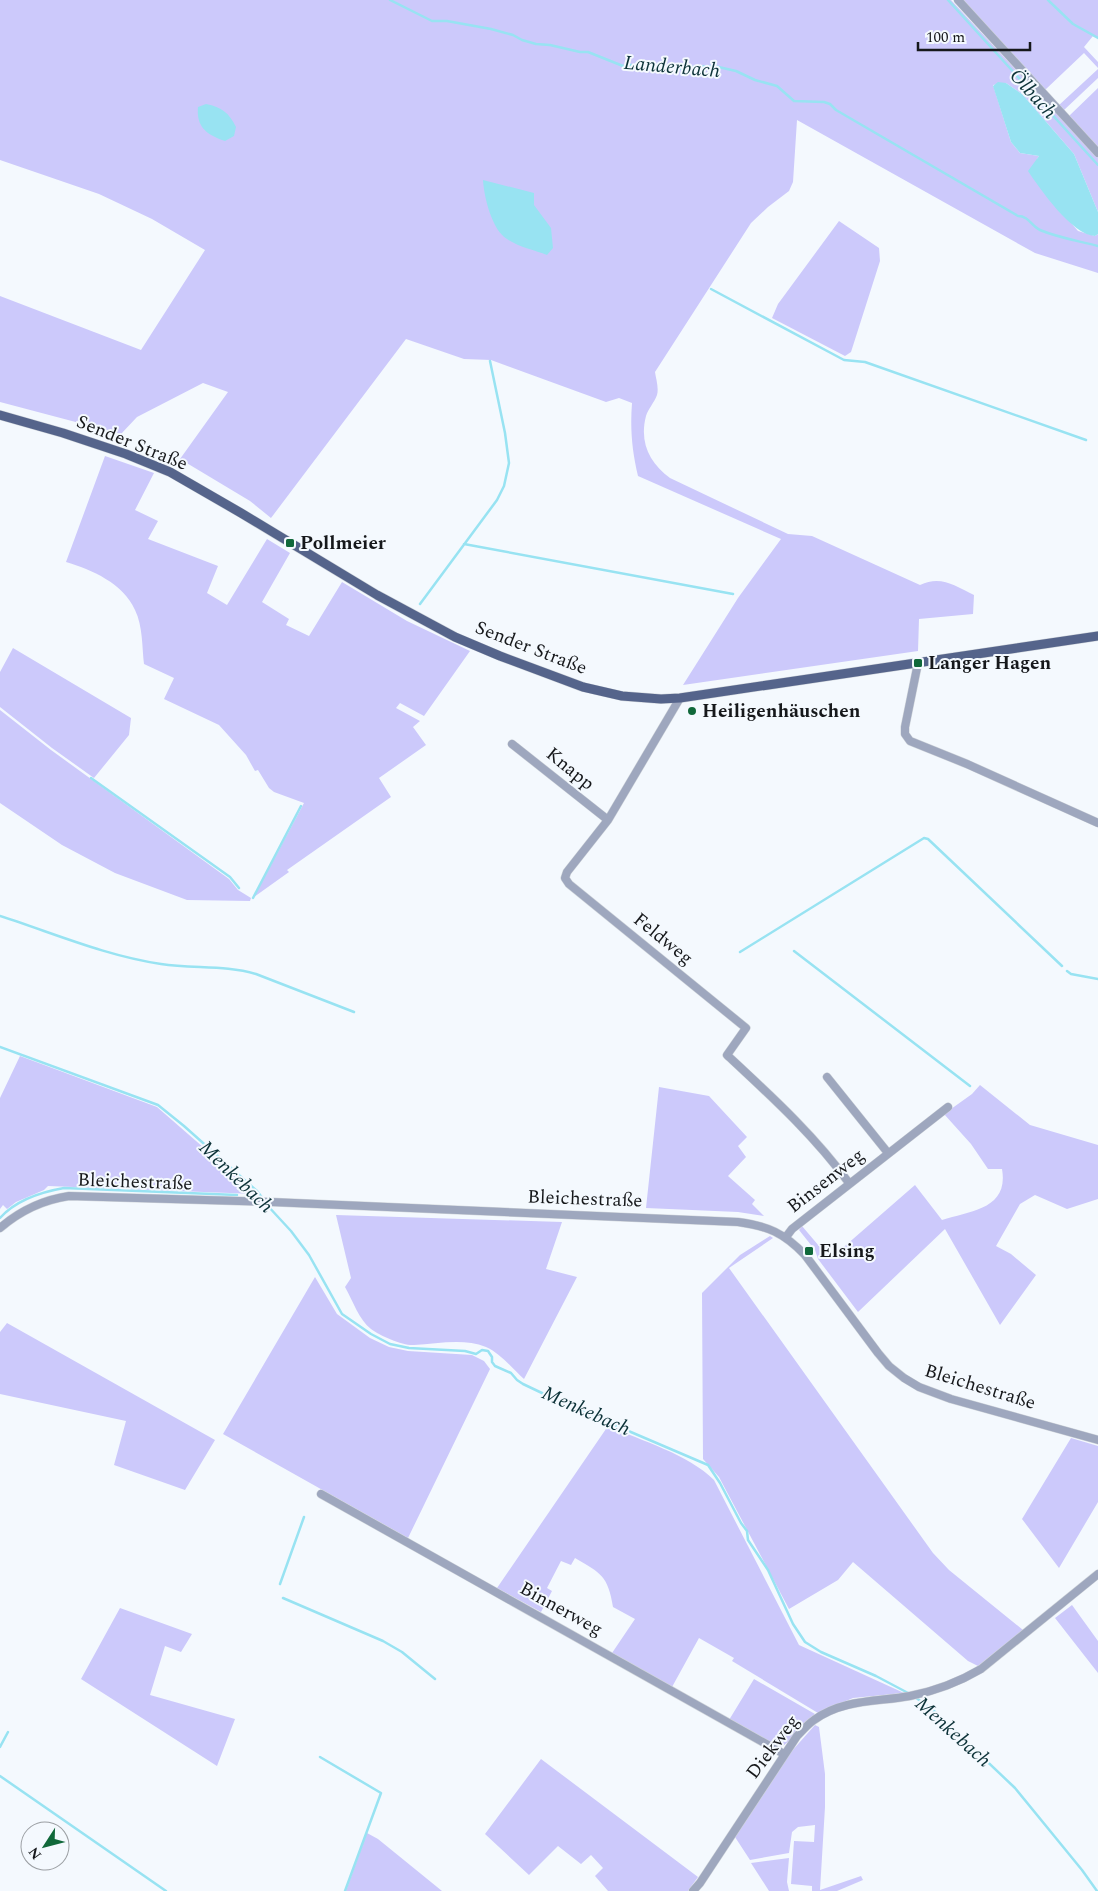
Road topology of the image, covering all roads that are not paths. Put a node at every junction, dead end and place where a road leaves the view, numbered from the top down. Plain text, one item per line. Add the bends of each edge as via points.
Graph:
1 (958, 0) edge
2 (1098, 153) edge
3 (0, 416) edge
4 (1098, 636) edge
5 (918, 663) junction
6 (680, 698) junction
7 (512, 744) dead end
8 (608, 820) junction
9 (1098, 823) edge
10 (827, 1077) dead end
11 (948, 1107) dead end
12 (888, 1153) junction
13 (849, 1183) junction
14 (0, 1228) edge
15 (786, 1237) junction
16 (1098, 1440) edge
17 (321, 1494) dead end
18 (1098, 1574) edge
19 (784, 1754) junction
20 (693, 1891) edge

1 - 2 street
3 - 6 main road, Sender Straße via 63,433 170,472 384,599 455,637 500,656 583,687 622,696
4 - 5 main road, Sender Straße
5 - 6 main road, Sender Straße
5 - 9 street via 905,728 910,741
6 - 8 street, Feldweg
7 - 8 street, Knapp
8 - 13 street, Feldweg via 565,878 746,1028 728,1055 813,1137
10 - 12 street, Binsenweg
11 - 12 street, Binsenweg
12 - 13 street, Binsenweg
13 - 15 street, Binsenweg
14 - 15 street, Bleichestraße via 22,1211 52,1198 69,1196 738,1222 772,1229
15 - 16 street, Bleichestraße via 805,1256 878,1353 904,1378 945,1397
17 - 19 street, Binnerweg
18 - 19 street, Diekweg via 981,1669 920,1694 852,1703 830,1711 814,1720
19 - 20 street, Diekweg

